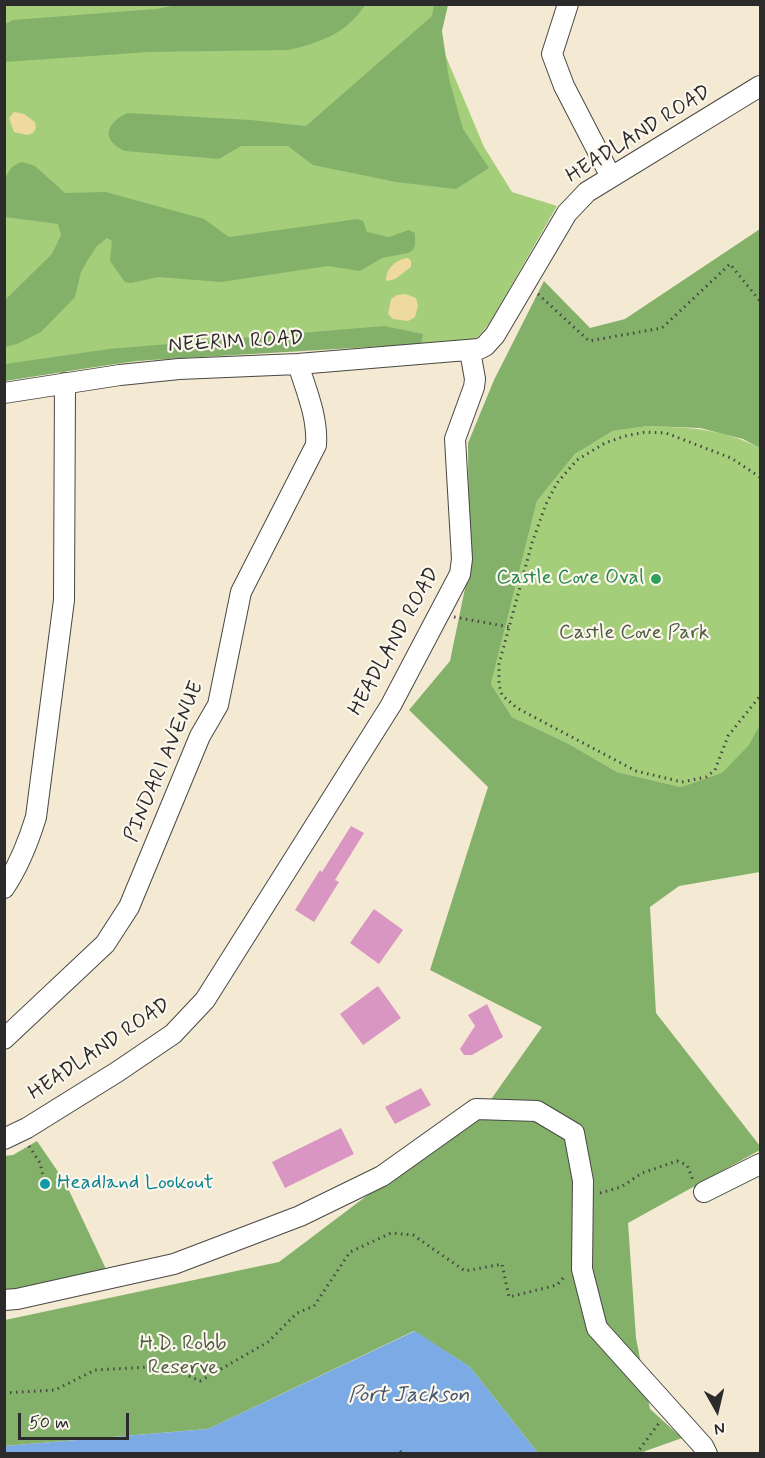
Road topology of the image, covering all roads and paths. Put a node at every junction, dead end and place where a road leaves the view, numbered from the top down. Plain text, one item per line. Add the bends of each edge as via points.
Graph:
1 (568, 4) edge
2 (760, 86) edge
3 (611, 177) junction
4 (535, 292) dead end
5 (760, 301) edge
6 (470, 351) junction
7 (298, 364) junction
8 (65, 383) junction
9 (4, 393) edge
10 (760, 477) edge
11 (441, 611) junction
12 (510, 627) junction
13 (760, 696) edge
14 (4, 888) edge
15 (4, 1039) edge
16 (13, 1135) edge
17 (760, 1164) edge
18 (45, 1184) dead end
19 (590, 1187) junction
20 (704, 1192) joint
21 (582, 1269) junction
22 (4, 1300) edge
23 (4, 1393) edge
24 (669, 1409) junction
25 (636, 1454) edge
26 (707, 1454) edge

1 - 3 street via 552,54 564,86
2 - 3 street, HEADLAND ROAD
3 - 6 street, HEADLAND ROAD via 572,207 495,335 485,346
4 - 5 path via 589,340 662,328 730,264
6 - 7 street, NEERIM ROAD
6 - 11 street, HEADLAND ROAD via 474,387 454,451 462,559 460,574
7 - 8 street, NEERIM ROAD via 179,369
7 - 15 street, PINDARI AVENUE via 314,419 316,445 241,592 218,705 200,736 129,907 105,944
8 - 9 street, NEERIM ROAD
8 - 14 street via 66,577 61,630 36,817 16,871
10 - 12 path via 731,458 666,433 646,432 605,443 577,460 557,483 546,504
11 - 12 path
11 - 16 street, HEADLAND ROAD via 391,705 205,1000 173,1034
12 - 13 path via 499,664 502,695 517,708 636,771 681,782 706,777 715,770 728,736
16 - 18 path via 40,1163
17 - 20 street
19 - 20 path via 621,1187 642,1173 677,1161 687,1165
19 - 21 street
19 - 22 street via 574,1133 537,1111 476,1109 382,1176 300,1216 174,1264
21 - 23 path via 571,1270 557,1285 509,1297 502,1264 465,1271 413,1235 391,1233 350,1252 314,1306 297,1312 268,1342 200,1381 167,1366 95,1370 55,1390
21 - 24 street via 597,1328
24 - 25 path
24 - 26 street

